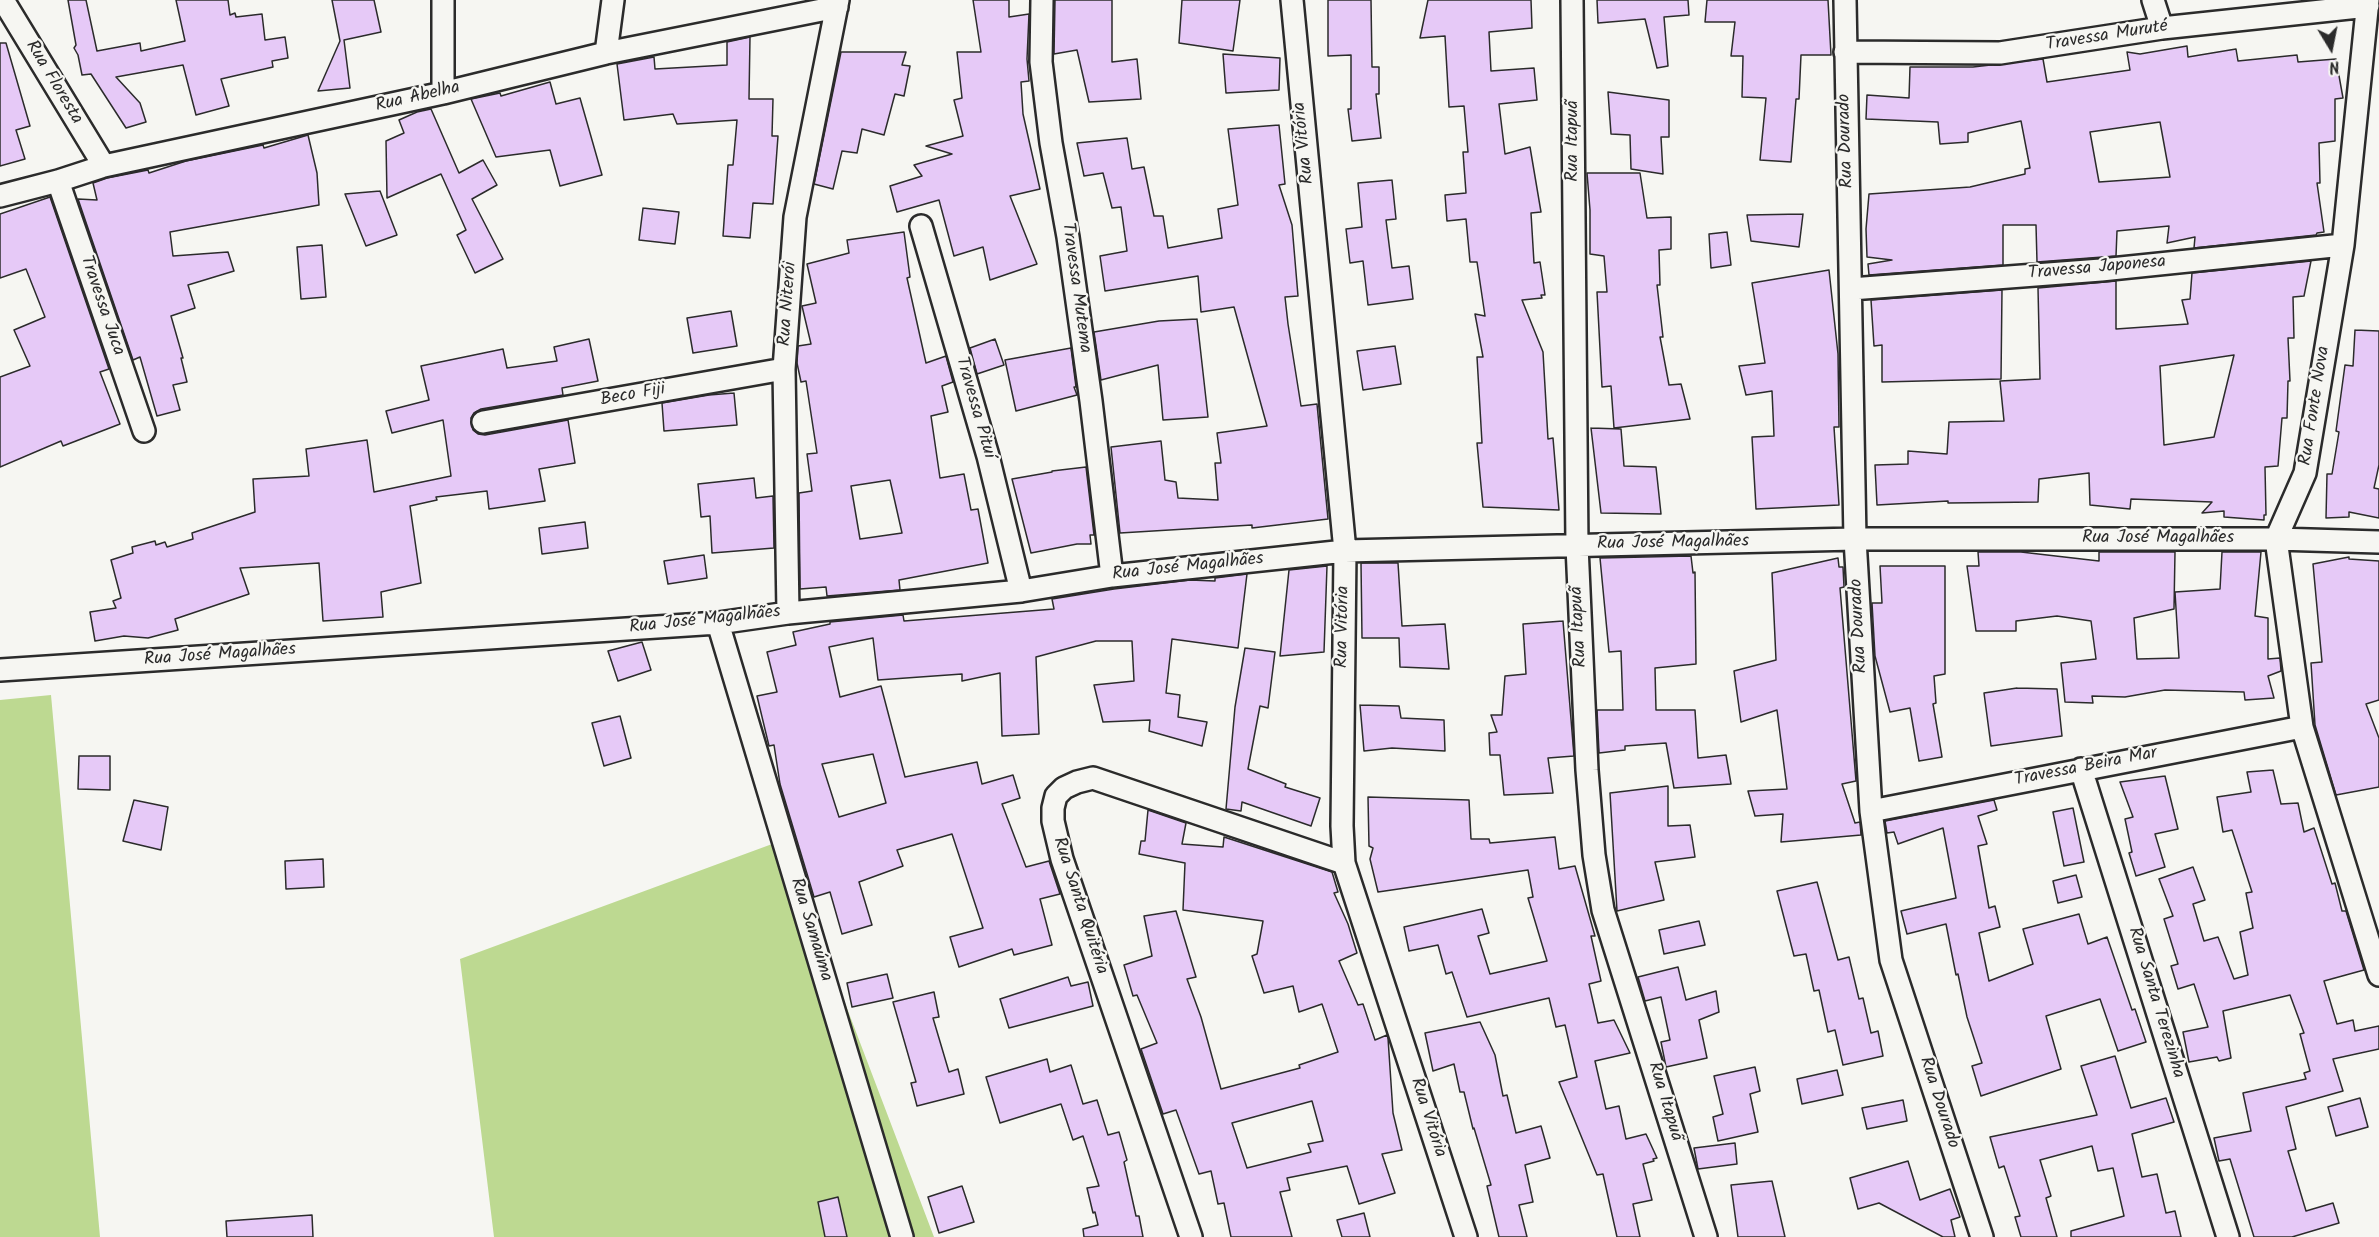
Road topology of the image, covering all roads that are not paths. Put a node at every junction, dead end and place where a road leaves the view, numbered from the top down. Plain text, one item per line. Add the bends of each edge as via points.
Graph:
1 (3, 0) edge
2 (443, 0) edge
3 (613, 0) edge
4 (1042, 0) edge
5 (1292, 0) edge
6 (1572, 0) edge
7 (1845, 0) edge
8 (2153, 0) edge
9 (2368, 3) edge
10 (838, 4) edge
11 (2162, 28) junction
12 (1845, 52) junction
13 (606, 53) junction
14 (442, 93) junction
15 (104, 166) junction
16 (58, 181) junction
17 (0, 196) edge
18 (921, 226) dead end
19 (2343, 245) junction
20 (1851, 289) junction
21 (784, 369) junction
22 (483, 422) dead end
23 (144, 431) dead end
24 (2276, 539) junction
25 (1855, 540) junction
26 (2379, 542) edge
27 (1577, 546) junction
28 (1345, 551) junction
29 (1112, 576) junction
30 (1021, 591) junction
31 (788, 613) junction
32 (718, 624) junction
33 (0, 670) edge
34 (2302, 727) junction
35 (2081, 769) junction
36 (1871, 811) junction
37 (1344, 863) junction
38 (2379, 975) edge
39 (902, 1237) edge
40 (1191, 1237) edge
41 (1466, 1237) edge
42 (1706, 1237) edge
43 (1982, 1237) edge
44 (2228, 1237) edge

1 - 15 street, Rua Floresta
2 - 14 street
3 - 13 street
4 - 29 street, Travessa Mutema via 1041,62 1091,401
5 - 28 street, Rua Vitória
6 - 27 street, Rua Itapuã
7 - 12 street, Rua Dourado
8 - 11 street
9 - 11 street, Travessa Muruté
9 - 19 street, Rua Fonte Nova
10 - 13 street, Rua Abelha
10 - 21 street, Rua Niterói via 795,217
11 - 12 street, Travessa Muruté via 2000,53
12 - 20 street, Rua Dourado
13 - 14 street, Rua Abelha
14 - 15 street, Rua Abelha
15 - 16 street, Rua Abelha
16 - 17 street, Rua Abelha
16 - 23 street, Travessa Juca
18 - 30 street, Travessa Pituí via 988,456
19 - 20 street, Travessa Japonesa via 2101,270
19 - 24 street, Rua Fonte Nova via 2305,472
20 - 25 street, Rua Dourado
21 - 22 street, Beco Fiji
21 - 31 street, Rua Niterói
24 - 25 street, Rua José Magalhães
24 - 26 street, Rua José Magalhães
24 - 34 street
25 - 27 street, Rua José Magalhães
25 - 36 street, Rua Dourado
27 - 28 street, Rua José Magalhães
27 - 42 street, Rua Itapuã via 1587,770 1603,910
28 - 29 street, Rua José Magalhães
28 - 37 street, Rua Vitória
29 - 30 street, Rua José Magalhães
30 - 31 street, Rua José Magalhães
31 - 32 street, Rua José Magalhães
32 - 33 street, Rua José Magalhães
32 - 39 street, Rua Samaúma
34 - 35 street, Travessa Beira Mar
34 - 38 street
35 - 36 street, Travessa Beira Mar
35 - 44 street, Rua Santa Terezinha
36 - 43 street, Rua Dourado via 1891,960
37 - 40 street, Rua Santa Quitéria via 1093,778 1064,788 1056,796 1053,821 1062,859
37 - 41 street, Rua Vitória

